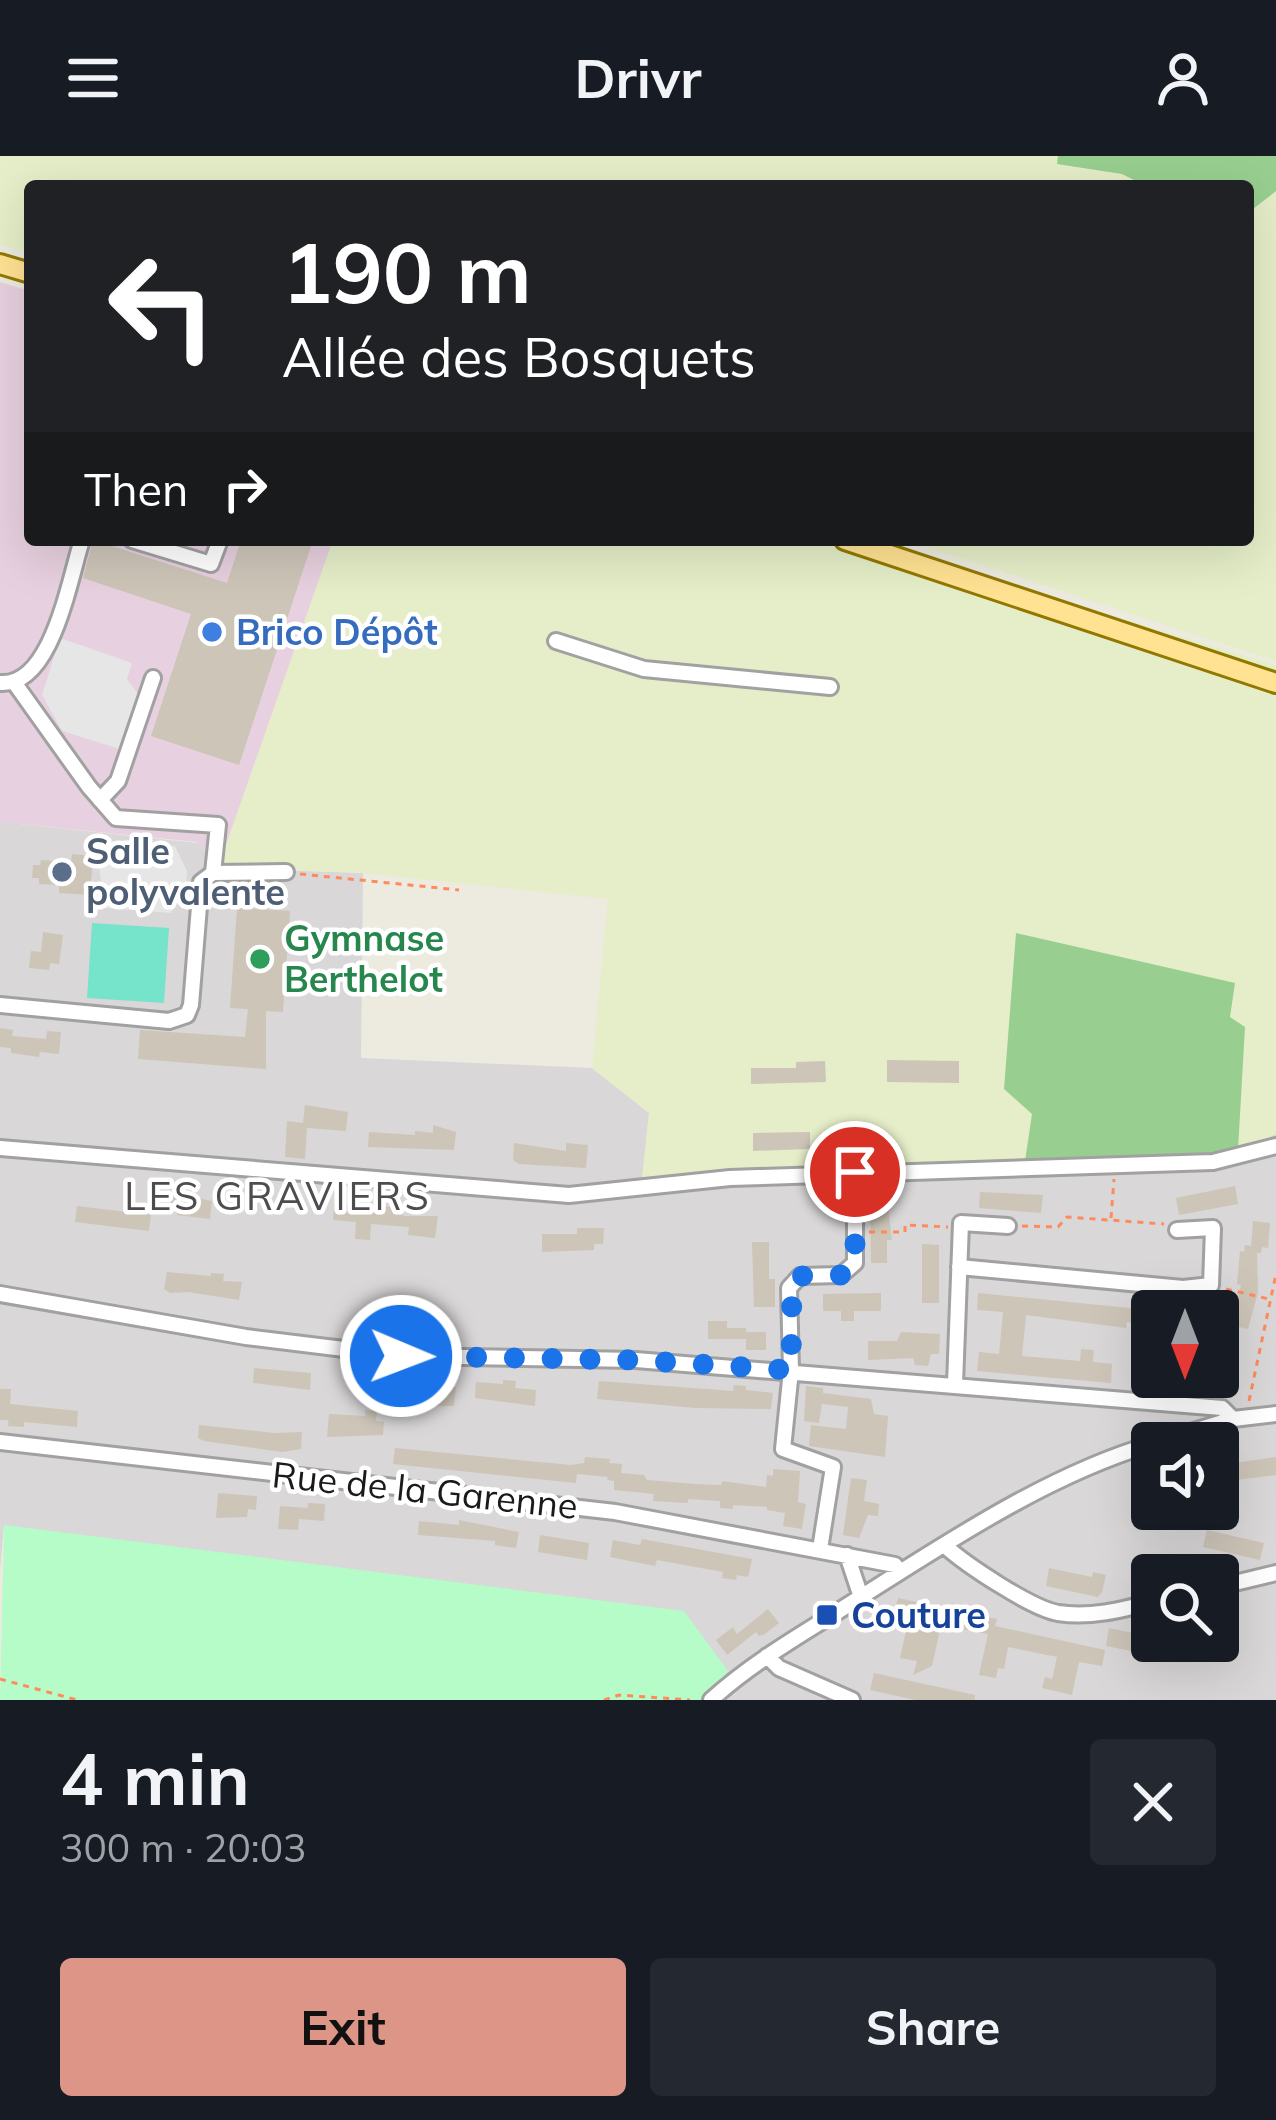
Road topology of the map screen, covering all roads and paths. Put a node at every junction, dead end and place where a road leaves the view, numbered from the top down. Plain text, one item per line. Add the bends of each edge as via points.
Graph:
1 (80, 546) edge
2 (152, 546) edge
3 (218, 546) edge
4 (863, 546) edge
5 (556, 641) dead end
6 (153, 678) dead end
7 (1276, 683) edge
8 (8, 684) edge
9 (830, 687) dead end
10 (100, 800) junction
11 (286, 872) joint
12 (213, 873) junction
13 (459, 890) dead end
14 (0, 1005) edge
15 (1276, 1146) edge
16 (0, 1148) edge
17 (1114, 1167) junction
18 (855, 1172) junction
19 (1111, 1220) junction
20 (1008, 1226) joint
21 (961, 1228) junction
22 (1177, 1230) joint
23 (855, 1232) junction
24 (959, 1267) junction
25 (1276, 1274) edge
26 (1211, 1286) junction
27 (0, 1294) edge
28 (1270, 1300) junction
29 (791, 1370) junction
30 (955, 1384) junction
31 (1276, 1414) edge
32 (1241, 1418) junction
33 (1227, 1422) edge
34 (0, 1442) edge
35 (1131, 1452) edge
36 (944, 1545) junction
37 (820, 1549) junction
38 (847, 1555) junction
39 (899, 1572) junction
40 (1276, 1573) edge
41 (1239, 1582) edge
42 (861, 1597) junction
43 (1131, 1606) edge
44 (767, 1656) junction
45 (0, 1678) edge
46 (77, 1700) edge
47 (604, 1700) edge
48 (690, 1700) edge
49 (711, 1700) edge
50 (852, 1700) edge

1 - 8 street via 48,646 31,675
2 - 3 street via 212,564
4 - 7 main road
5 - 9 street via 644,669
6 - 10 street via 118,781
8 - 10 street
10 - 12 street via 116,818 218,825
11 - 12 street
11 - 13 path
12 - 14 street via 201,882 187,1015 169,1022
15 - 17 street via 1213,1162
16 - 18 street via 568,1195
17 - 18 street
17 - 19 path
18 - 23 street
19 - 20 path via 1067,1216 1058,1227
19 - 22 path
20 - 21 street
21 - 23 path
21 - 24 street
22 - 26 street via 1213,1228
23 - 29 street via 850,1270 792,1281
24 - 26 street
24 - 30 street
25 - 28 path
26 - 28 path
27 - 29 street via 401,1356
28 - 32 path
29 - 30 street
29 - 37 street via 783,1449 833,1467
30 - 32 street via 1222,1408
31 - 32 street
32 - 33 street
34 - 37 street, Rue de la Garenne via 592,1509
35 - 36 street
36 - 39 street
36 - 43 street via 1053,1612
37 - 38 street, Rue de la Garenne
38 - 39 street, Rue de la Garenne via 895,1564
38 - 42 street
39 - 42 street
40 - 41 street
42 - 44 street
44 - 49 street
44 - 50 street
45 - 46 path
47 - 48 path

